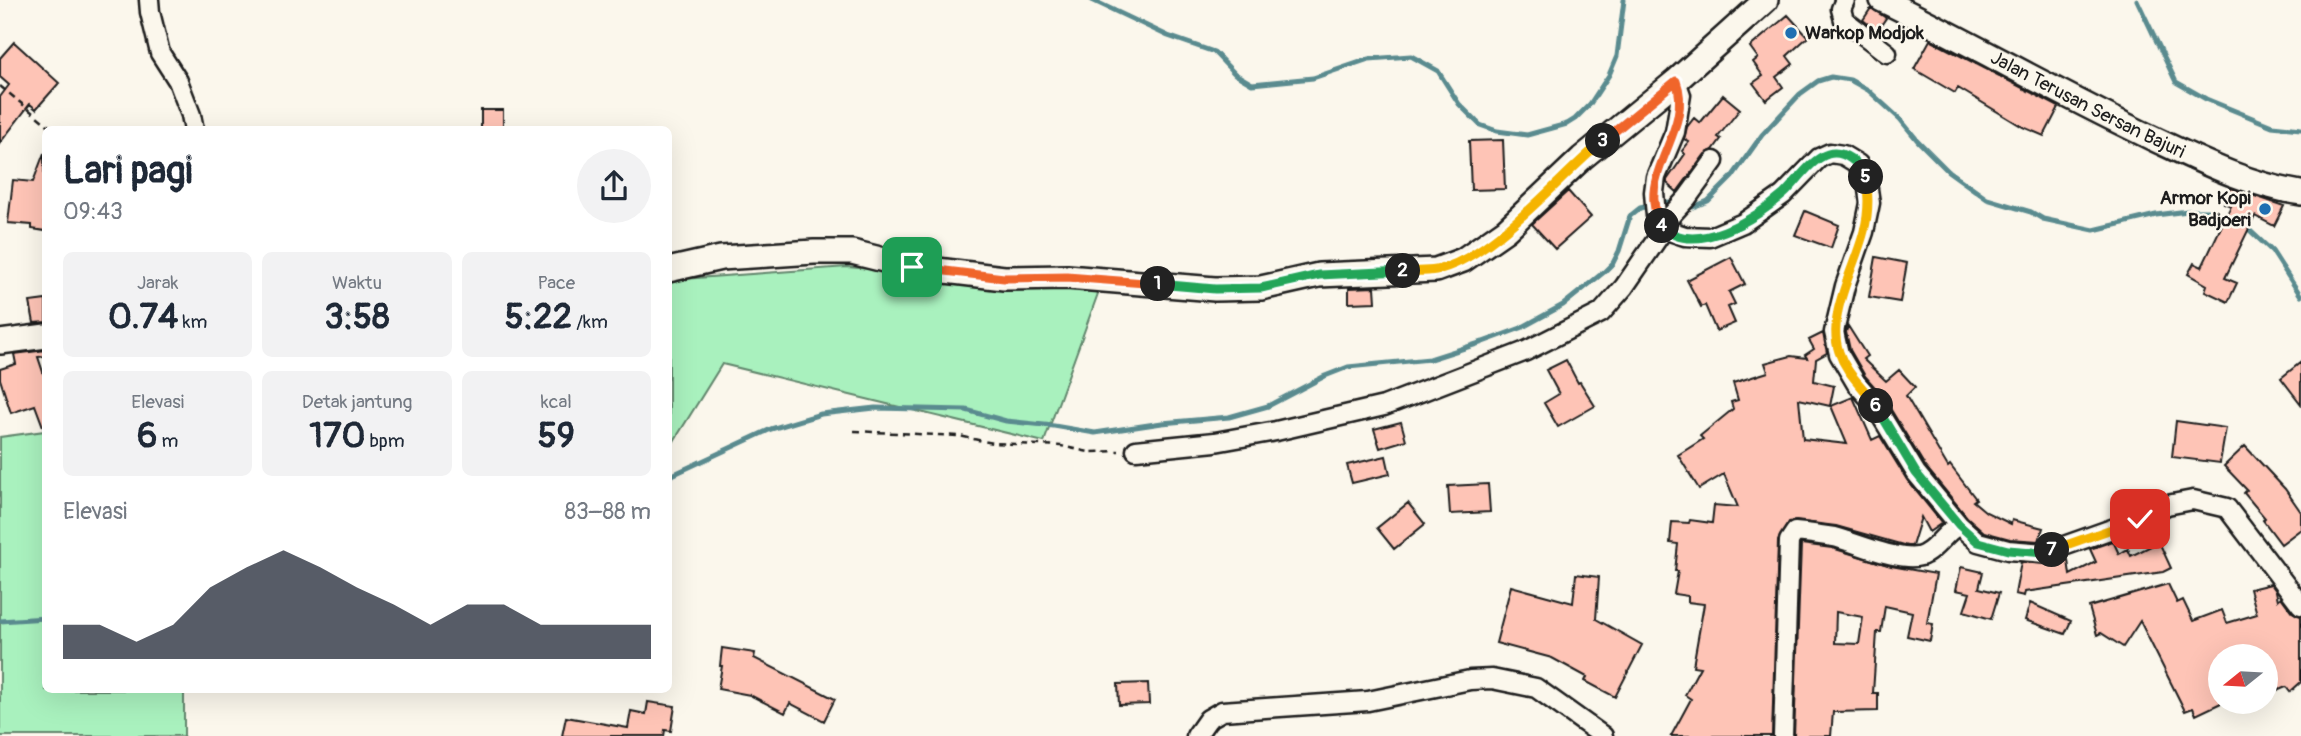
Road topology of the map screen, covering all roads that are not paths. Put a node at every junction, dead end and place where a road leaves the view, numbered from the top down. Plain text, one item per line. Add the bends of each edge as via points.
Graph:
1 (149, 0) edge
2 (1766, 0) edge
3 (1845, 0) edge
4 (1882, 0) edge
5 (1887, 53) dead end
6 (1676, 81) junction
7 (193, 126) edge
8 (1714, 161) dead end
9 (2301, 193) edge
10 (1663, 227) junction
11 (672, 269) edge
12 (42, 337) edge
13 (0, 342) edge
14 (1136, 450) road end
15 (1959, 525) junction
16 (2301, 605) edge
17 (1196, 736) edge
18 (1603, 736) edge
19 (1783, 736) edge

1 - 7 street via 160,52 178,82
2 - 6 main road
3 - 5 street via 1841,9 1844,20
4 - 9 main road, Jalan Terusan Sersan Bajuri via 2219,170 2270,189
6 - 10 street via 1681,95 1675,132 1654,192 1656,216
6 - 11 main road via 1582,158 1506,230 1463,260 1436,270 1319,275 1261,288 1215,289 1067,277 1004,278 912,267 852,252 722,258
8 - 10 street
10 - 14 street via 1601,313 1526,351 1384,406 1216,442
10 - 15 street via 1685,236 1710,237 1743,223 1783,195 1819,158 1830,153 1843,155 1858,164 1866,176 1870,203 1834,332 1839,354 1916,473
12 - 13 main road
15 - 16 street via 1978,542 2044,553 2167,505 2193,500 2216,505 2227,508
15 - 19 street via 1917,557 1795,531 1789,541
17 - 18 street via 1208,719 1222,711 1368,701 1492,678 1536,688

